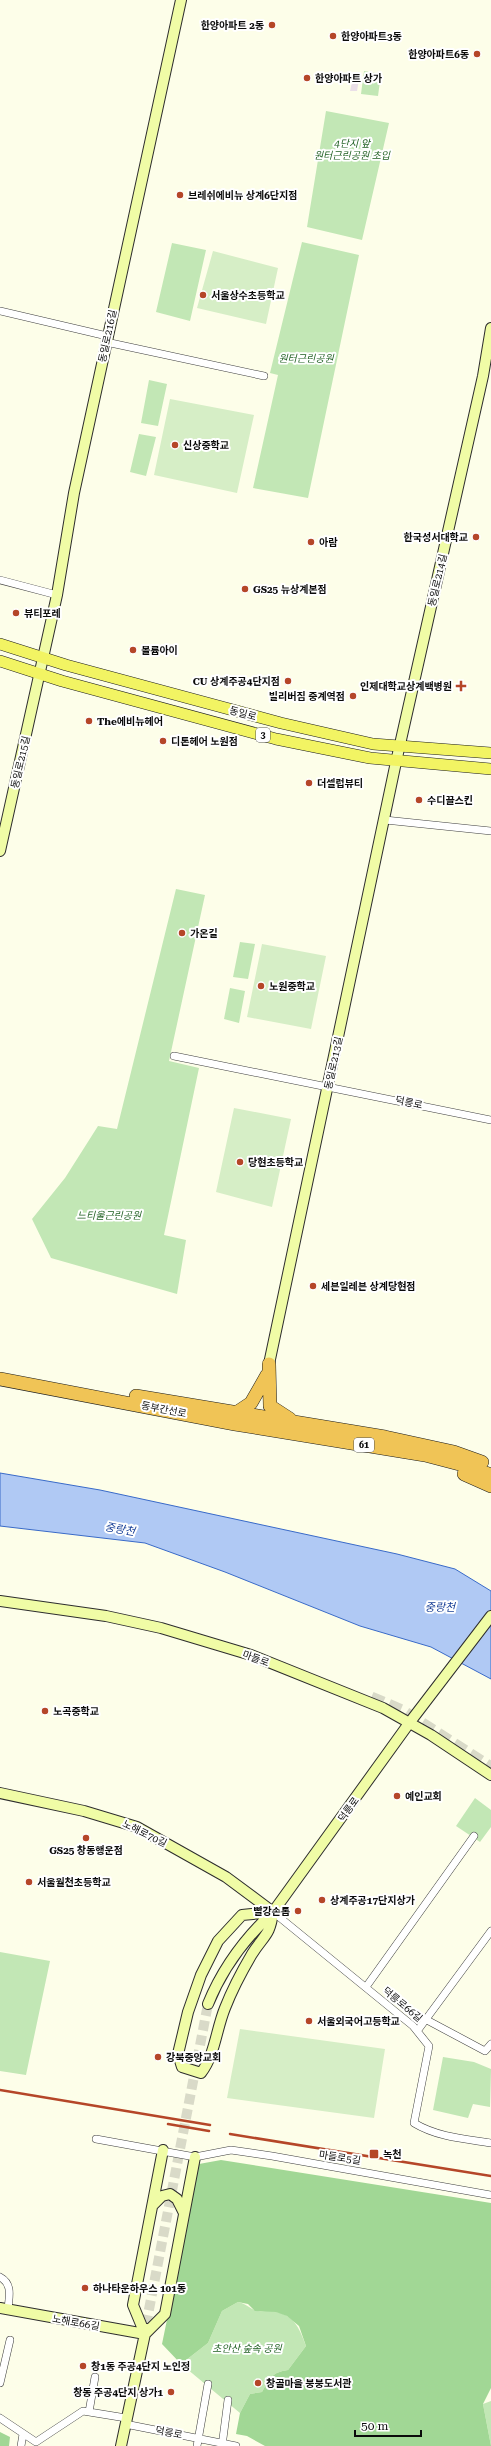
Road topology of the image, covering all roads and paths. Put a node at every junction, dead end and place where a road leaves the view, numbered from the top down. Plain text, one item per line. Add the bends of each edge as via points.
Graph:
1 (181, 0) edge
2 (0, 311) edge
3 (491, 328) edge
4 (107, 339) junction
5 (264, 376) dead end
6 (0, 580) edge
7 (57, 595) junction
8 (0, 644) edge
9 (43, 658) junction
10 (0, 661) edge
11 (40, 674) junction
12 (400, 746) junction
13 (491, 753) edge
14 (396, 762) junction
15 (491, 769) edge
16 (384, 820) junction
17 (491, 831) edge
18 (0, 851) edge
19 (174, 1056) dead end
20 (328, 1085) junction
21 (491, 1120) edge
22 (269, 1364) junction
23 (0, 1379) edge
24 (72, 1392) junction
25 (236, 1413) junction
26 (303, 1430) junction
27 (371, 1435) junction
28 (327, 1440) junction
29 (414, 1453) junction
30 (491, 1465) edge
31 (491, 1475) edge
32 (491, 1486) edge
33 (0, 1601) edge
34 (491, 1616) edge
35 (410, 1722) junction
36 (491, 1775) edge
37 (0, 1793) edge
38 (474, 1836) dead end
39 (273, 1912) junction
40 (491, 1932) edge
41 (366, 1987) junction
42 (208, 2004) tunnel mouth
43 (425, 2020) junction
44 (418, 2030) junction
45 (491, 2044) edge
46 (96, 2139) dead end
47 (491, 2143) edge
48 (163, 2150) junction
49 (195, 2157) junction
50 (491, 2195) edge
51 (152, 2206) junction
52 (184, 2213) junction
53 (0, 2277) edge
54 (4, 2309) edge
55 (146, 2329) junction
56 (10, 2340) dead end
57 (95, 2377) dead end
58 (0, 2383) edge
59 (208, 2384) dead end
60 (228, 2400) dead end
61 (89, 2412) junction
62 (0, 2418) edge
63 (126, 2421) junction
64 (23, 2434) junction
65 (198, 2438) junction
66 (222, 2444) edge
67 (22, 2446) edge
68 (121, 2446) edge
69 (197, 2446) edge
70 (236, 2446) edge

1 - 4 main road, 동일로216길
2 - 4 street
3 - 12 main road, 동일로214길 via 483,376
4 - 5 street
4 - 7 main road, 동일로216길 via 74,492
6 - 7 street
7 - 9 main road, 동일로216길
8 - 9 main road, 동일로 / 3
9 - 11 main road, 동일로216길
9 - 12 main road, 동일로 / 3 via 281,723 373,744
10 - 11 main road, 동일로 / 3
11 - 14 main road, 동일로 / 3 via 276,739
11 - 18 main road, 동일로215길
12 - 13 main road, 동일로 / 3
12 - 14 main road, 동일로214길
14 - 15 main road, 동일로 / 3
14 - 16 main road, 동일로213길
16 - 17 street
16 - 20 main road, 동일로213길
19 - 20 street, 덕릉로
20 - 21 street, 덕릉로
20 - 22 main road, 동일로213길
22 - 25 highway via 260,1389 251,1403
22 - 26 highway via 270,1406
23 - 24 highway, 동부간선로 / 61
24 - 25 highway via 121,1393
24 - 26 highway, 동부간선로 / 61 via 235,1424
25 - 26 highway
26 - 27 highway
26 - 28 highway, 동부간선로 / 61
27 - 29 highway
27 - 30 highway via 454,1452
28 - 29 highway, 동부간선로 / 61
28 - 32 highway, 동부간선로 / 61 via 447,1468
29 - 31 highway, 동부간선로 / 61 via 467,1466
33 - 35 main road, 마들로 via 106,1616 211,1642 351,1694
34 - 35 main road, 덕릉로
35 - 36 main road, 마들로
35 - 39 main road, 덕릉로
37 - 39 main road, 노해로70길 via 98,1815 137,1827 226,1878
38 - 41 street
39 - 39 main road via 242,1915 218,1941 201,1975 188,2012 178,2054 182,2067 201,2073 209,2062 217,2028 226,2006 252,1954 271,1929
39 - 41 street, 덕릉로66길
39 - 42 main road, 덕릉로 via 249,1935 231,1959
40 - 43 street
41 - 44 street, 덕릉로66길
43 - 44 street
43 - 45 street via 485,2051
44 - 47 street, 덕릉로66길 via 429,2046 414,2123 441,2135
46 - 48 street
48 - 49 street
48 - 51 main road
49 - 50 street, 마들로5길 via 231,2150
49 - 52 main road
51 - 52 main road via 162,2196 170,2194 177,2199
51 - 55 main road via 133,2305
52 - 55 main road via 165,2314
53 - 54 street, 노해로66길 via 5,2280 10,2291
54 - 55 main road, 노해로66길
55 - 63 main road
56 - 58 street
57 - 61 street
59 - 65 street
60 - 66 street
61 - 63 street, 덕릉로
61 - 64 street via 84,2411 36,2442
62 - 64 street
63 - 65 street, 덕릉로
63 - 68 main road
64 - 67 street
65 - 66 street, 덕릉로
65 - 69 street
66 - 70 street, 덕릉로

